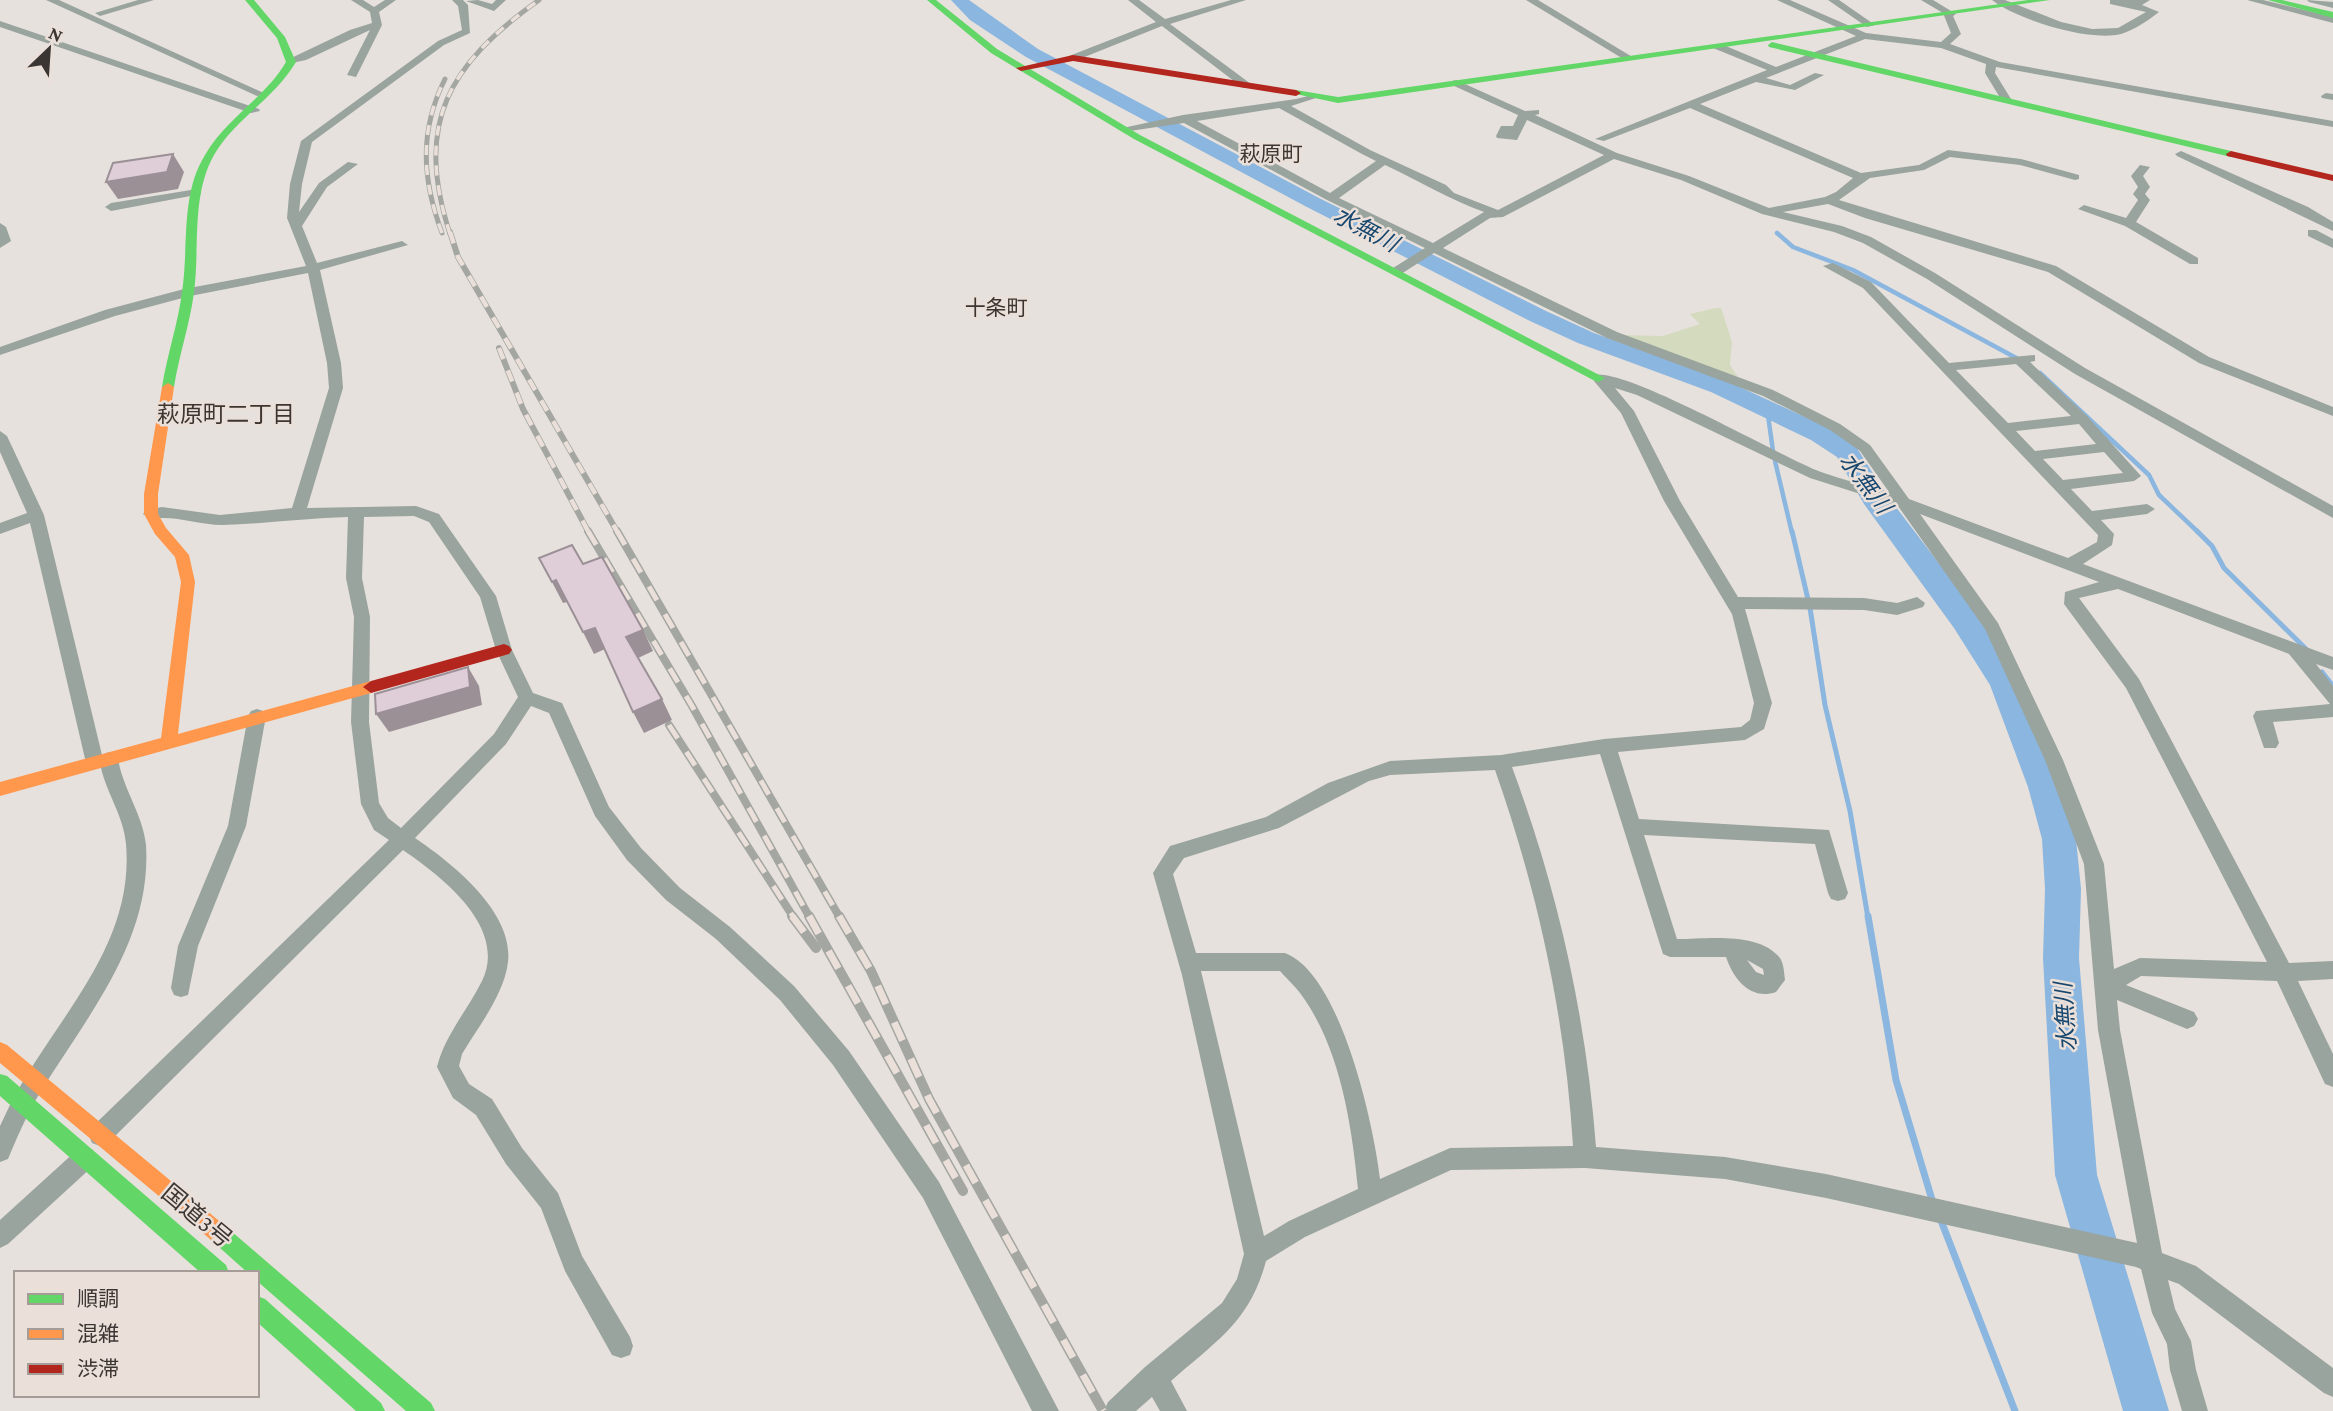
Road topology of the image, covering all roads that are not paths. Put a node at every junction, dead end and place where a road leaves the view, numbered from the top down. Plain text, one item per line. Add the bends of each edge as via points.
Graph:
1 (51, 0) edge
2 (70, 0) edge
3 (149, 0) edge
4 (249, 0) edge
5 (356, 0) edge
6 (391, 0) edge
7 (501, 0) edge
8 (931, 0) edge
9 (1133, 0) edge
10 (1241, 0) edge
11 (1531, 0) edge
12 (1782, 0) edge
13 (1833, 0) edge
14 (1926, 0) edge
15 (2046, 0) edge
16 (2145, 0) edge
17 (2252, 0) edge
18 (2272, 0) edge
19 (2290, 0) edge
20 (2312, 0) edge
21 (465, 1) edge
22 (2113, 2) dead end
23 (1217, 3) edge
24 (2003, 3) edge
25 (2134, 5) junction
26 (2333, 5) edge
27 (374, 11) junction
28 (100, 13) junction
29 (1949, 14) junction
30 (2333, 15) edge
31 (1162, 23) junction
32 (0, 24) edge
33 (377, 25) junction
34 (1861, 30) junction
35 (158, 38) junction
36 (1754, 41) junction
37 (146, 42) junction
38 (1944, 45) junction
39 (1717, 46) junction
40 (116, 54) junction
41 (1814, 54) junction
42 (1629, 58) junction
43 (1067, 59) junction
44 (291, 62) junction
45 (1991, 63) junction
46 (1028, 66) junction
47 (1775, 70) junction
48 (352, 75) dead end
49 (1819, 75) dead end
50 (1755, 78) junction
51 (1456, 83) junction
52 (1247, 86) junction
53 (267, 92) junction
54 (1312, 96) junction
55 (2006, 99) junction
56 (1691, 104) junction
57 (1282, 105) junction
58 (255, 111) junction
59 (1524, 114) junction
60 (1180, 119) junction
61 (2333, 124) edge
62 (1123, 129) junction
63 (1517, 130) dead end
64 (1598, 143) junction
65 (2181, 153) dead end
66 (1613, 155) junction
67 (1385, 160) junction
68 (352, 164) dead end
69 (2144, 167) dead end
70 (1862, 177) junction
71 (2076, 177) dead end
72 (2333, 178) edge
73 (197, 192) junction
74 (1331, 198) junction
75 (1829, 200) junction
76 (111, 207) dead end
77 (2084, 209) dead end
78 (1766, 211) junction
79 (1499, 214) junction
80 (2129, 223) junction
81 (296, 226) junction
82 (0, 227) edge
83 (2333, 227) edge
84 (2312, 233) dead end
85 (0, 244) edge
86 (2333, 244) edge
87 (402, 245) dead end
88 (1436, 248) junction
89 (2194, 261) dead end
90 (1829, 266) dead end
91 (1403, 267) junction
92 (313, 268) junction
93 (189, 292) junction
94 (0, 351) edge
95 (2050, 351) junction
96 (2020, 360) junction
97 (1947, 367) junction
98 (1599, 378) junction
99 (2333, 412) edge
100 (2082, 419) junction
101 (2005, 428) junction
102 (0, 436) edge
103 (2107, 447) junction
104 (2032, 456) junction
105 (2060, 485) junction
106 (1900, 501) junction
107 (2147, 509) dead end
108 (356, 512) junction
109 (298, 513) junction
110 (2333, 513) edge
111 (151, 514) junction
112 (36, 515) junction
113 (2090, 516) junction
114 (0, 529) edge
115 (2068, 565) junction
116 (2116, 584) junction
117 (1734, 603) junction
118 (1917, 603) dead end
119 (504, 650) junction
120 (2295, 650) junction
121 (2333, 664) edge
122 (359, 688) junction
123 (527, 698) junction
124 (2333, 698) edge
125 (2333, 710) edge
126 (257, 716) junction
127 (169, 741) junction
128 (2270, 743) dead end
129 (1607, 746) junction
130 (102, 761) junction
131 (1501, 762) junction
132 (0, 789) edge
133 (1634, 827) junction
134 (402, 839) junction
135 (1838, 893) dead end
136 (1734, 950) dead end
137 (1189, 962) junction
138 (2333, 970) edge
139 (2283, 972) junction
140 (181, 988) dead end
141 (2108, 990) junction
142 (2187, 1019) dead end
143 (0, 1051) edge
144 (2333, 1077) edge
145 (35, 1081) junction
146 (0, 1083) edge
147 (22, 1103) junction
148 (100, 1135) junction
149 (0, 1152) edge
150 (1585, 1157) junction
151 (85, 1158) junction
152 (1370, 1196) junction
153 (0, 1236) edge
154 (1256, 1254) junction
155 (2144, 1259) junction
156 (216, 1271) edge
157 (259, 1309) edge
158 (621, 1346) dead end
159 (1154, 1376) junction
160 (2333, 1384) edge
161 (373, 1411) edge
162 (423, 1411) edge
163 (1046, 1411) edge
164 (1117, 1411) edge
165 (1174, 1411) edge
166 (2195, 1411) edge

1 - 37 street
2 - 28 street
3 - 28 street
4 - 44 main road via 281,37
5 - 27 street
6 - 27 street
7 - 21 street via 494,8
8 - 46 main road via 950,18
9 - 31 street
10 - 23 street
11 - 42 street
12 - 34 street
13 - 34 street
14 - 29 street
15 - 24 main road
16 - 25 street
17 - 30 street
18 - 30 main road
19 - 30 main road
20 - 26 street
21 - 81 street via 467,31 441,43 307,141 296,184
22 - 25 street
23 - 31 street
24 - 25 street via 2063,25 2110,32 2154,12
24 - 29 main road
27 - 33 street
28 - 35 street
29 - 34 main road
29 - 38 street via 1956,34
31 - 43 street
31 - 52 street
32 - 40 street
33 - 44 street via 355,25 313,56
33 - 48 street
34 - 36 main road
34 - 38 street
34 - 41 street
35 - 37 street
35 - 53 street
36 - 39 main road
36 - 41 main road
37 - 40 street
37 - 53 street
38 - 45 street
39 - 42 main road
39 - 47 street
40 - 58 street
41 - 47 street
41 - 55 main road
42 - 51 main road
43 - 46 main road
43 - 52 main road
44 - 53 main road via 286,75
45 - 55 street via 1990,73
45 - 61 street
46 - 62 main road
47 - 50 street
49 - 50 street via 1791,88
50 - 56 street
51 - 54 main road via 1338,100
51 - 59 street
52 - 54 main road
53 - 58 main road
54 - 57 street
55 - 72 main road
56 - 64 street
56 - 70 street
57 - 60 street
57 - 67 street
58 - 73 main road via 222,137 205,161
59 - 63 street
59 - 64 street via 1558,117
60 - 62 street
60 - 74 street
62 - 91 main road
64 - 66 street
65 - 83 street
66 - 78 street
66 - 79 street
67 - 74 street
67 - 79 street via 1450,195
68 - 81 street via 323,185
69 - 80 street via 2137,176 2144,187 2139,194 2144,200
70 - 71 street via 1924,167 1948,153 2021,162
70 - 75 street
73 - 76 street
73 - 93 main road
74 - 88 street
75 - 78 street
75 - 99 street via 2052,269 2204,360
77 - 80 street
78 - 95 street via 1867,240
79 - 88 street via 1487,215
80 - 89 street
81 - 92 street
82 - 85 street via 5,241
84 - 86 street
87 - 92 street
88 - 91 street
88 - 106 street via 1612,335 1768,393 1822,420 1865,448
90 - 97 street via 1867,285
91 - 98 main road
92 - 93 street
92 - 109 street via 336,388
93 - 94 street
93 - 111 main road via 171,368
95 - 96 street
95 - 110 street
96 - 97 street
96 - 100 street
97 - 101 street
98 - 106 street via 1642,392 1765,452
98 - 117 street via 1628,411 1672,502
100 - 101 street
100 - 103 street
101 - 104 street
102 - 112 street
103 - 104 street
103 - 105 street via 2134,476
104 - 105 street
105 - 113 street
106 - 115 street
106 - 141 street via 1992,626 2054,760 2094,864
107 - 113 street
108 - 109 street
108 - 119 street via 416,511 435,518 488,596
108 - 122 street via 354,578 362,617
109 - 111 street via 220,520
111 - 127 main road via 182,555 188,582
112 - 114 street
112 - 130 street
113 - 115 street via 2106,534 2104,545
115 - 116 street
116 - 120 street
116 - 139 street via 2076,593 2071,596 2073,604 2133,684
117 - 118 street via 1897,608
117 - 129 street via 1763,703 1758,723 1745,733
119 - 122 main road
119 - 123 street
120 - 121 street
120 - 124 street
122 - 126 main road
122 - 134 street via 370,804 381,824
123 - 134 street via 500,739
123 - 163 street via 555,708 602,811 634,854 787,993 841,1058 931,1189
125 - 128 street via 2262,716
126 - 127 main road
126 - 140 street via 237,826 188,946
127 - 130 main road
129 - 131 street
129 - 133 street
130 - 132 main road
130 - 145 street via 136,842 132,907 101,981
131 - 137 street via 1390,768 1364,775 1272,822 1177,852 1164,873
131 - 150 street via 1549,904 1577,1045
133 - 135 street via 1822,836
133 - 136 street via 1670,948
134 - 148 street
134 - 158 street via 447,870 498,939 492,983 452,1051 448,1067 461,1091 484,1107 514,1156 550,1201 573,1263
137 - 152 street via 1285,962 1315,997 1344,1057 1365,1139
137 - 154 street
138 - 139 street
139 - 141 street via 2140,967 2122,975
139 - 144 street
141 - 142 street
141 - 155 street via 2109,1030
143 - 145 main road, 国道3号
145 - 147 street
145 - 148 main road, 国道3号
146 - 147 main road, 国道3号
147 - 149 street
147 - 151 main road, 国道3号
148 - 162 main road, 国道3号
150 - 152 street via 1450,1159
150 - 155 street via 1725,1168
151 - 153 street
151 - 156 main road, 国道3号
152 - 154 street via 1297,1229
154 - 159 street via 1248,1284 1231,1312
155 - 160 street via 2187,1275
155 - 166 street via 2179,1341
157 - 161 main road
159 - 164 street
159 - 165 street

